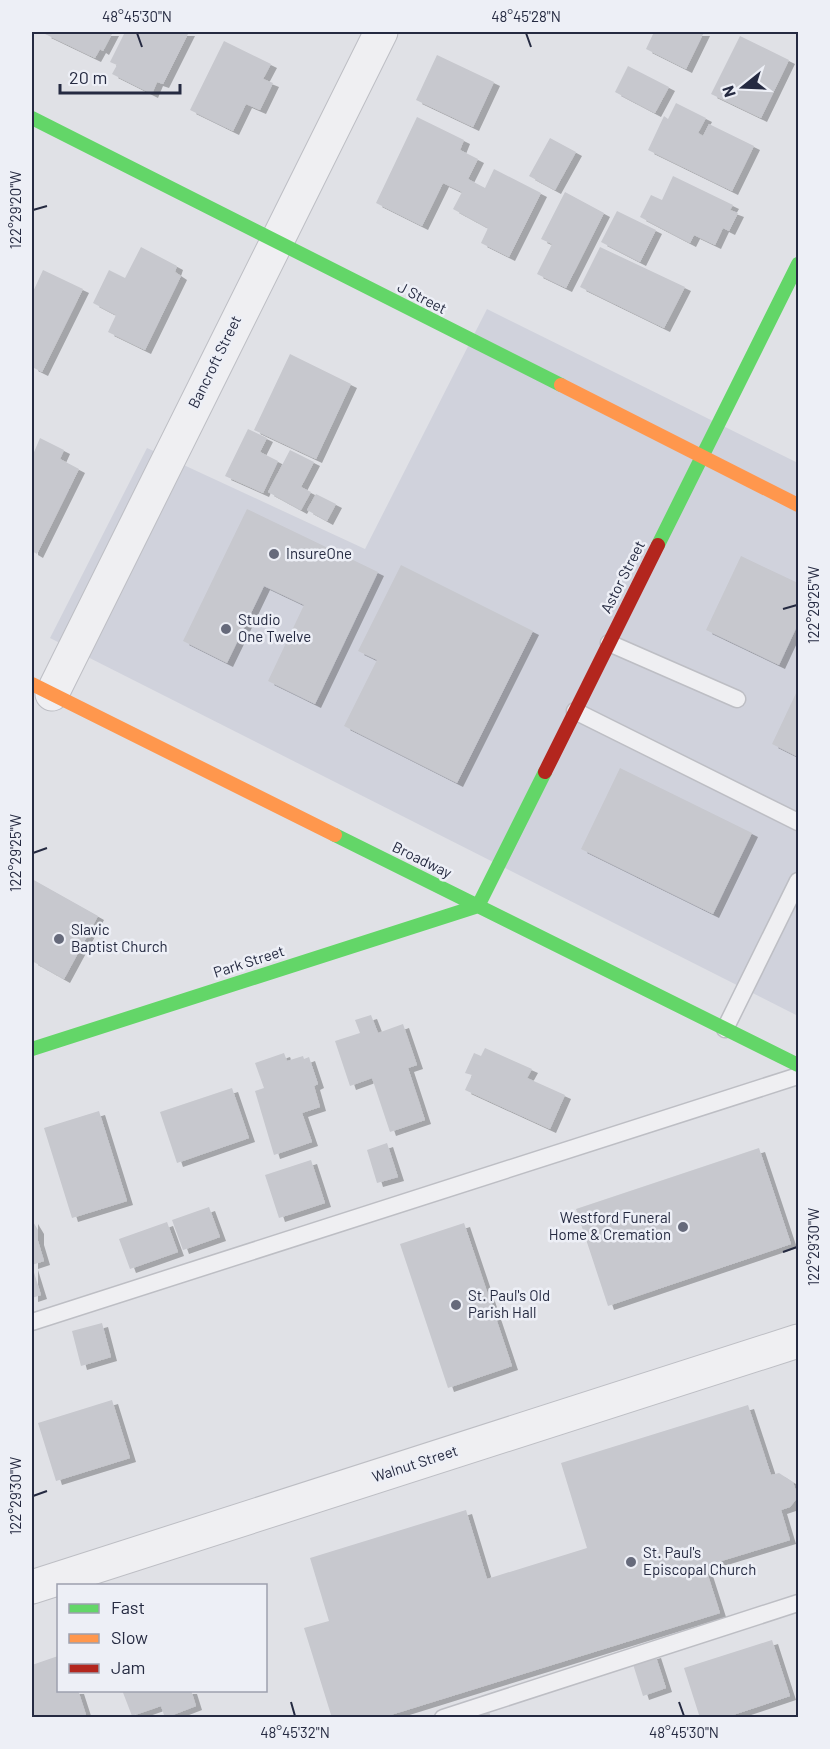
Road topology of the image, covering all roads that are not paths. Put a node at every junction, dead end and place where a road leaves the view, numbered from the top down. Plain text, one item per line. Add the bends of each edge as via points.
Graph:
1 (381, 32) edge
2 (32, 118) edge
3 (275, 242) junction
4 (798, 264) edge
5 (702, 457) junction
6 (798, 505) edge
7 (609, 643) junction
8 (42, 689) edge
9 (737, 699) dead end
10 (575, 711) junction
11 (798, 822) edge
12 (798, 881) edge
13 (478, 906) junction
14 (725, 1029) junction
15 (32, 1049) edge
16 (798, 1065) edge
17 (798, 1076) edge
18 (32, 1322) edge
19 (798, 1341) edge
20 (32, 1587) edge
21 (798, 1603) edge
22 (443, 1718) edge

1 - 3 street, Bancroft Street
2 - 3 street, J Street
3 - 5 street, J Street
3 - 8 street, Bancroft Street
4 - 5 street, Astor Street
5 - 6 street, J Street
5 - 7 street, Astor Street
7 - 9 lane
7 - 10 street, Astor Street
8 - 13 street, Broadway
10 - 11 lane
10 - 13 street, Astor Street
12 - 14 lane
13 - 14 street, Broadway
13 - 15 street, Park Street
14 - 16 street, Broadway
17 - 18 lane
19 - 20 street, Walnut Street
21 - 22 lane

